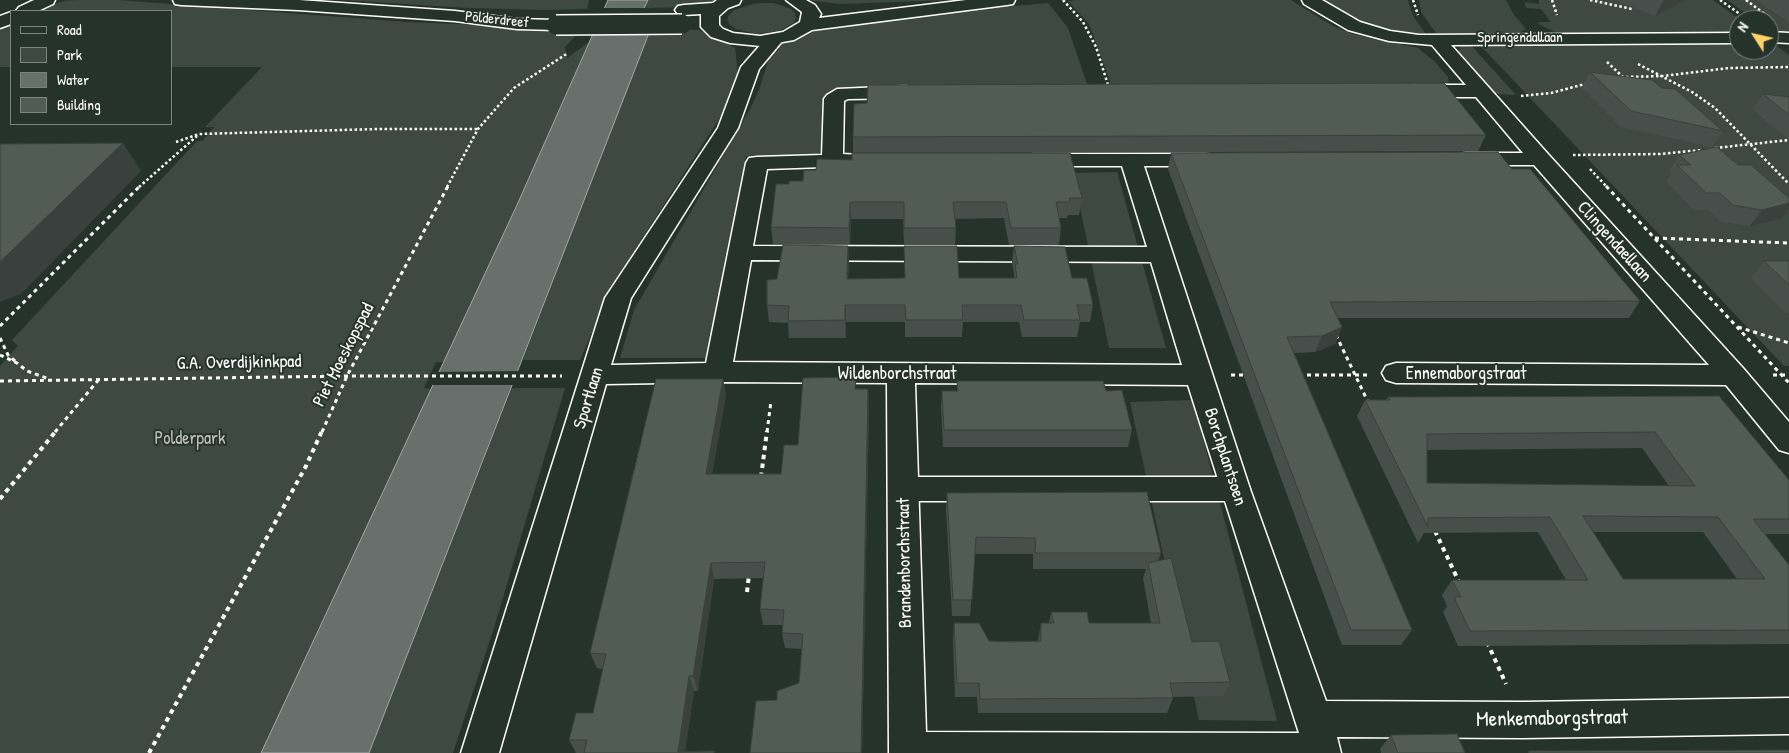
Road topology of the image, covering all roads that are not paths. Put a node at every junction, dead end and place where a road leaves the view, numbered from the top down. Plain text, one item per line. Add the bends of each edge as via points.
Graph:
1 (25, 0) edge
2 (47, 0) edge
3 (181, 0) edge
4 (279, 0) edge
5 (733, 0) edge
6 (1008, 0) edge
7 (1310, 0) edge
8 (799, 2) edge
9 (973, 3) junction
10 (298, 5) junction
11 (716, 8) junction
12 (15, 10) edge
13 (27, 10) edge
14 (683, 17) junction
15 (808, 25) junction
16 (710, 27) junction
17 (1729, 38) edge
18 (775, 39) junction
19 (745, 40) junction
20 (1438, 41) junction
21 (750, 67) junction
22 (1393, 91) edge
23 (923, 92) edge
24 (1483, 94) junction
25 (1538, 157) junction
26 (1443, 159) edge
27 (832, 160) junction
28 (872, 160) edge
29 (1012, 160) edge
30 (1131, 160) junction
31 (1229, 160) edge
32 (740, 253) junction
33 (1162, 255) junction
34 (718, 372) junction
35 (1396, 373) road end
36 (901, 374) junction
37 (596, 375) junction
38 (1199, 375) junction
39 (1733, 375) junction
40 (1789, 442) edge
41 (904, 489) junction
42 (1235, 489) junction
43 (1789, 716) edge
44 (1318, 736) edge
45 (908, 752) edge
46 (480, 753) edge

1 - 12 street
2 - 13 street
3 - 10 street
4 - 10 street
5 - 11 street
6 - 9 street
7 - 20 street, Springendallaan via 1365,30 1401,38
8 - 9 street via 831,8
8 - 15 street via 812,14
9 - 15 street
10 - 14 street, Polderdreef, bridge via 455,16 517,24 562,18
11 - 14 street, Polderdreef
11 - 16 street via 710,14
14 - 16 street, Polderdreef
15 - 18 street
16 - 19 street via 730,38
17 - 20 street, Springendallaan
18 - 19 street
18 - 21 street, Sportlaan
19 - 21 street via 743,55
20 - 24 street, Clingendaellaan
21 - 37 street, Sportlaan via 728,128 618,298
22 - 24 street
23 - 27 street via 844,93 834,99
24 - 25 street, Clingendaellaan
25 - 26 street
25 - 39 street, Clingendaellaan
27 - 28 street
27 - 32 street via 757,163
29 - 30 street
30 - 31 street
30 - 33 street, Borchplantsoen
32 - 33 street
32 - 34 street
33 - 38 street, Borchplantsoen
34 - 36 street, Wildenborchstraat
34 - 37 street, Wildenborchstraat
35 - 39 street, Ennemaborgstraat
36 - 38 street, Wildenborchstraat
36 - 41 street, Brandenborchstraat
37 - 46 street, Sportlaan
38 - 42 street, Borchplantsoen
39 - 40 street, Clingendaellaan
41 - 42 street
41 - 45 street, Brandenborchstraat
42 - 44 street, Borchplantsoen
43 - 44 street, Menkemaborgstraat via 1523,720
44 - 45 street, Brandenborchstraat

